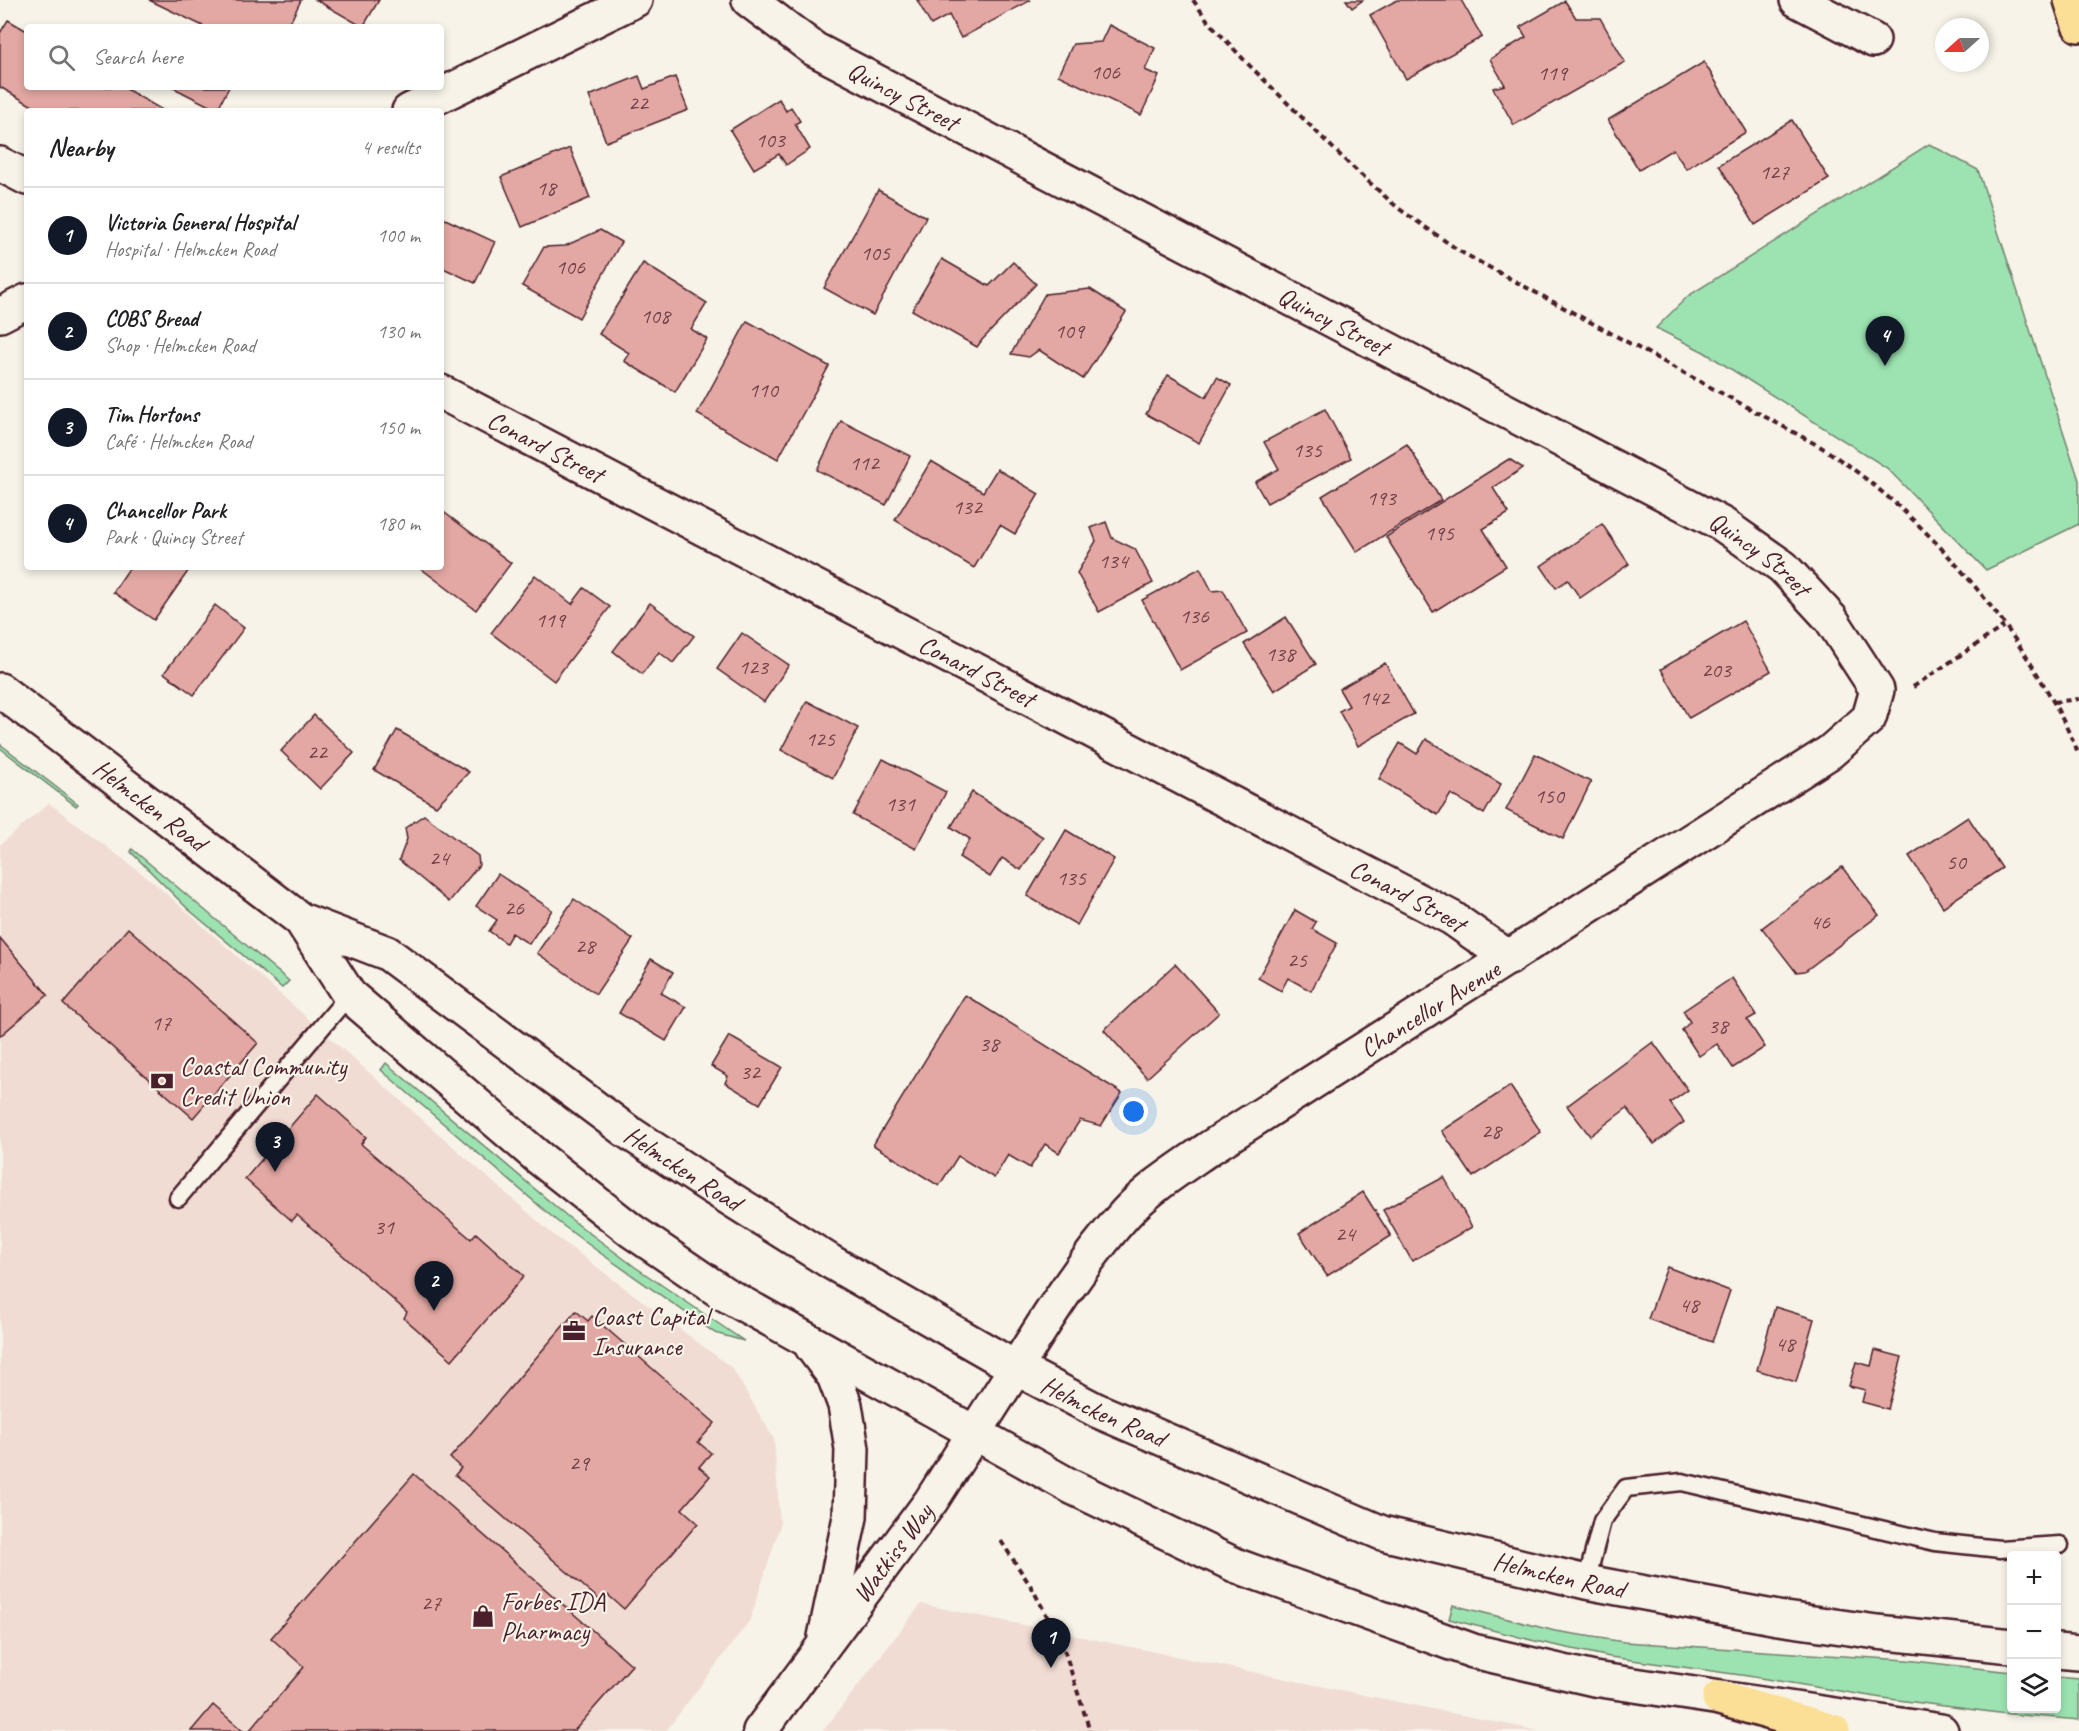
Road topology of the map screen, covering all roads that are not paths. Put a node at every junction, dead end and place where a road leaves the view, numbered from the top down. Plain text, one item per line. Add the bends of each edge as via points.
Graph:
1 (635, 0) edge
2 (749, 0) edge
3 (1797, 0) edge
4 (2071, 0) edge
5 (2079, 26) edge
6 (1873, 40) dead end
7 (415, 108) edge
8 (0, 164) edge
9 (24, 176) edge
10 (24, 303) edge
11 (0, 315) edge
12 (444, 394) edge
13 (0, 690) edge
14 (1891, 691) joint
15 (301, 920) junction
16 (1509, 958) junction
17 (349, 995) junction
18 (178, 1198) dead end
19 (807, 1340) junction
20 (1016, 1368) junction
21 (974, 1433) junction
22 (2060, 1545) dead end
23 (1586, 1582) junction
24 (2007, 1645) edge
25 (823, 1647) junction
26 (2061, 1651) edge
27 (2079, 1653) edge
28 (1719, 1698) junction
29 (760, 1731) edge
30 (1833, 1731) edge
31 (1941, 1731) edge

1 - 7 street
2 - 14 street, Quincy Street via 814,49 1722,524 1783,567
3 - 6 street
4 - 5 highway
8 - 9 street
10 - 11 street
12 - 16 street, Conard Street via 1452,918
13 - 15 street, Helmcken Road
14 - 16 street, Chancellor Avenue via 1869,718 1830,752
15 - 17 street, Helmcken Road
15 - 20 street, Helmcken Road via 387,953 634,1137 831,1262
16 - 20 street, Chancellor Avenue via 1165,1179 1126,1213 1088,1259
17 - 18 lane
17 - 19 street, Helmcken Road via 538,1157 632,1231 723,1293
19 - 21 street, Helmcken Road
19 - 25 street via 834,1376 845,1405 852,1449 850,1517
20 - 21 street, Watkiss Way
20 - 23 street, Helmcken Road via 1096,1410 1382,1533
21 - 25 street, Watkiss Way via 931,1501
21 - 28 street, Helmcken Road via 1072,1487 1227,1562 1334,1603 1473,1651 1527,1665
22 - 23 lane via 2000,1549 1935,1542 1682,1482 1626,1488 1602,1521
23 - 24 street, Helmcken Road via 1778,1618
25 - 29 street, Watkiss Way
26 - 27 street
28 - 30 highway
28 - 31 street, Helmcken Road

